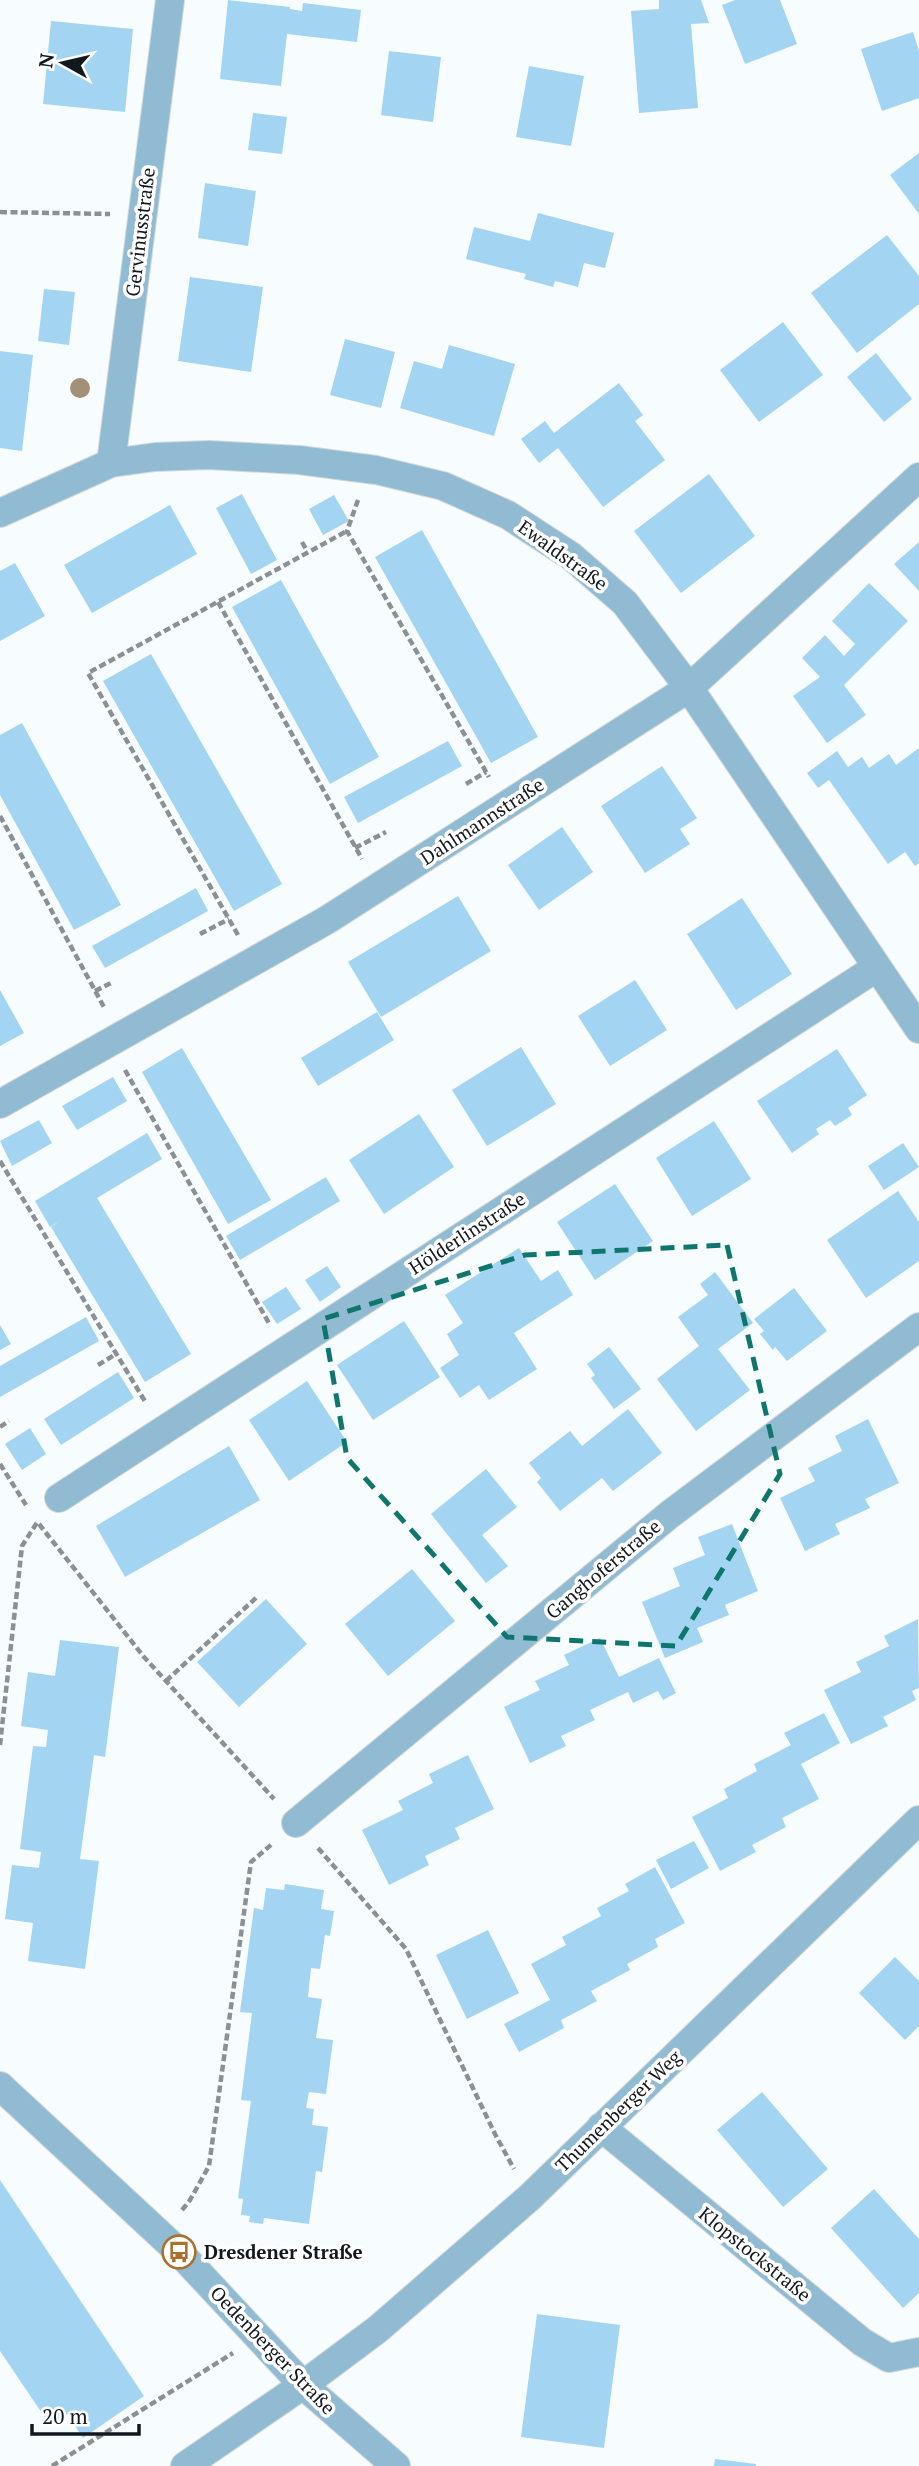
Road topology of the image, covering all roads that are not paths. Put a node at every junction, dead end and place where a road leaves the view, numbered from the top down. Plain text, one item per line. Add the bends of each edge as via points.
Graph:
1 (170, 0) edge
2 (111, 463) junction
3 (919, 477) edge
4 (0, 513) edge
5 (689, 688) junction
6 (876, 968) junction
7 (919, 1029) edge
8 (0, 1104) edge
9 (919, 1327) edge
10 (59, 1498) road end
11 (919, 1820) edge
12 (296, 1823) road end
13 (0, 2086) edge
14 (601, 2127) junction
15 (919, 2353) edge
16 (303, 2385) junction
17 (185, 2466) edge
18 (396, 2466) edge

1 - 2 street, Gervinusstraße
2 - 4 street, Ewaldstraße
2 - 5 street, Ewaldstraße via 209,455 299,460 376,470 443,486 508,515 570,555 625,603
3 - 5 street, Dahlmannstraße
5 - 6 street, Ewaldstraße
5 - 8 street, Dahlmannstraße via 327,920
6 - 7 street, Ewaldstraße
6 - 10 street, Hölderlinstraße
9 - 12 street, Ganghoferstraße via 668,1515
11 - 14 street, Thumenberger Weg
13 - 16 street, Oedenberger Straße via 179,2252
14 - 15 street, Klopstockstraße via 862,2342 889,2358
14 - 16 street, Thumenberger Weg via 530,2197 378,2329
16 - 17 street
16 - 18 street, Oedenberger Straße

